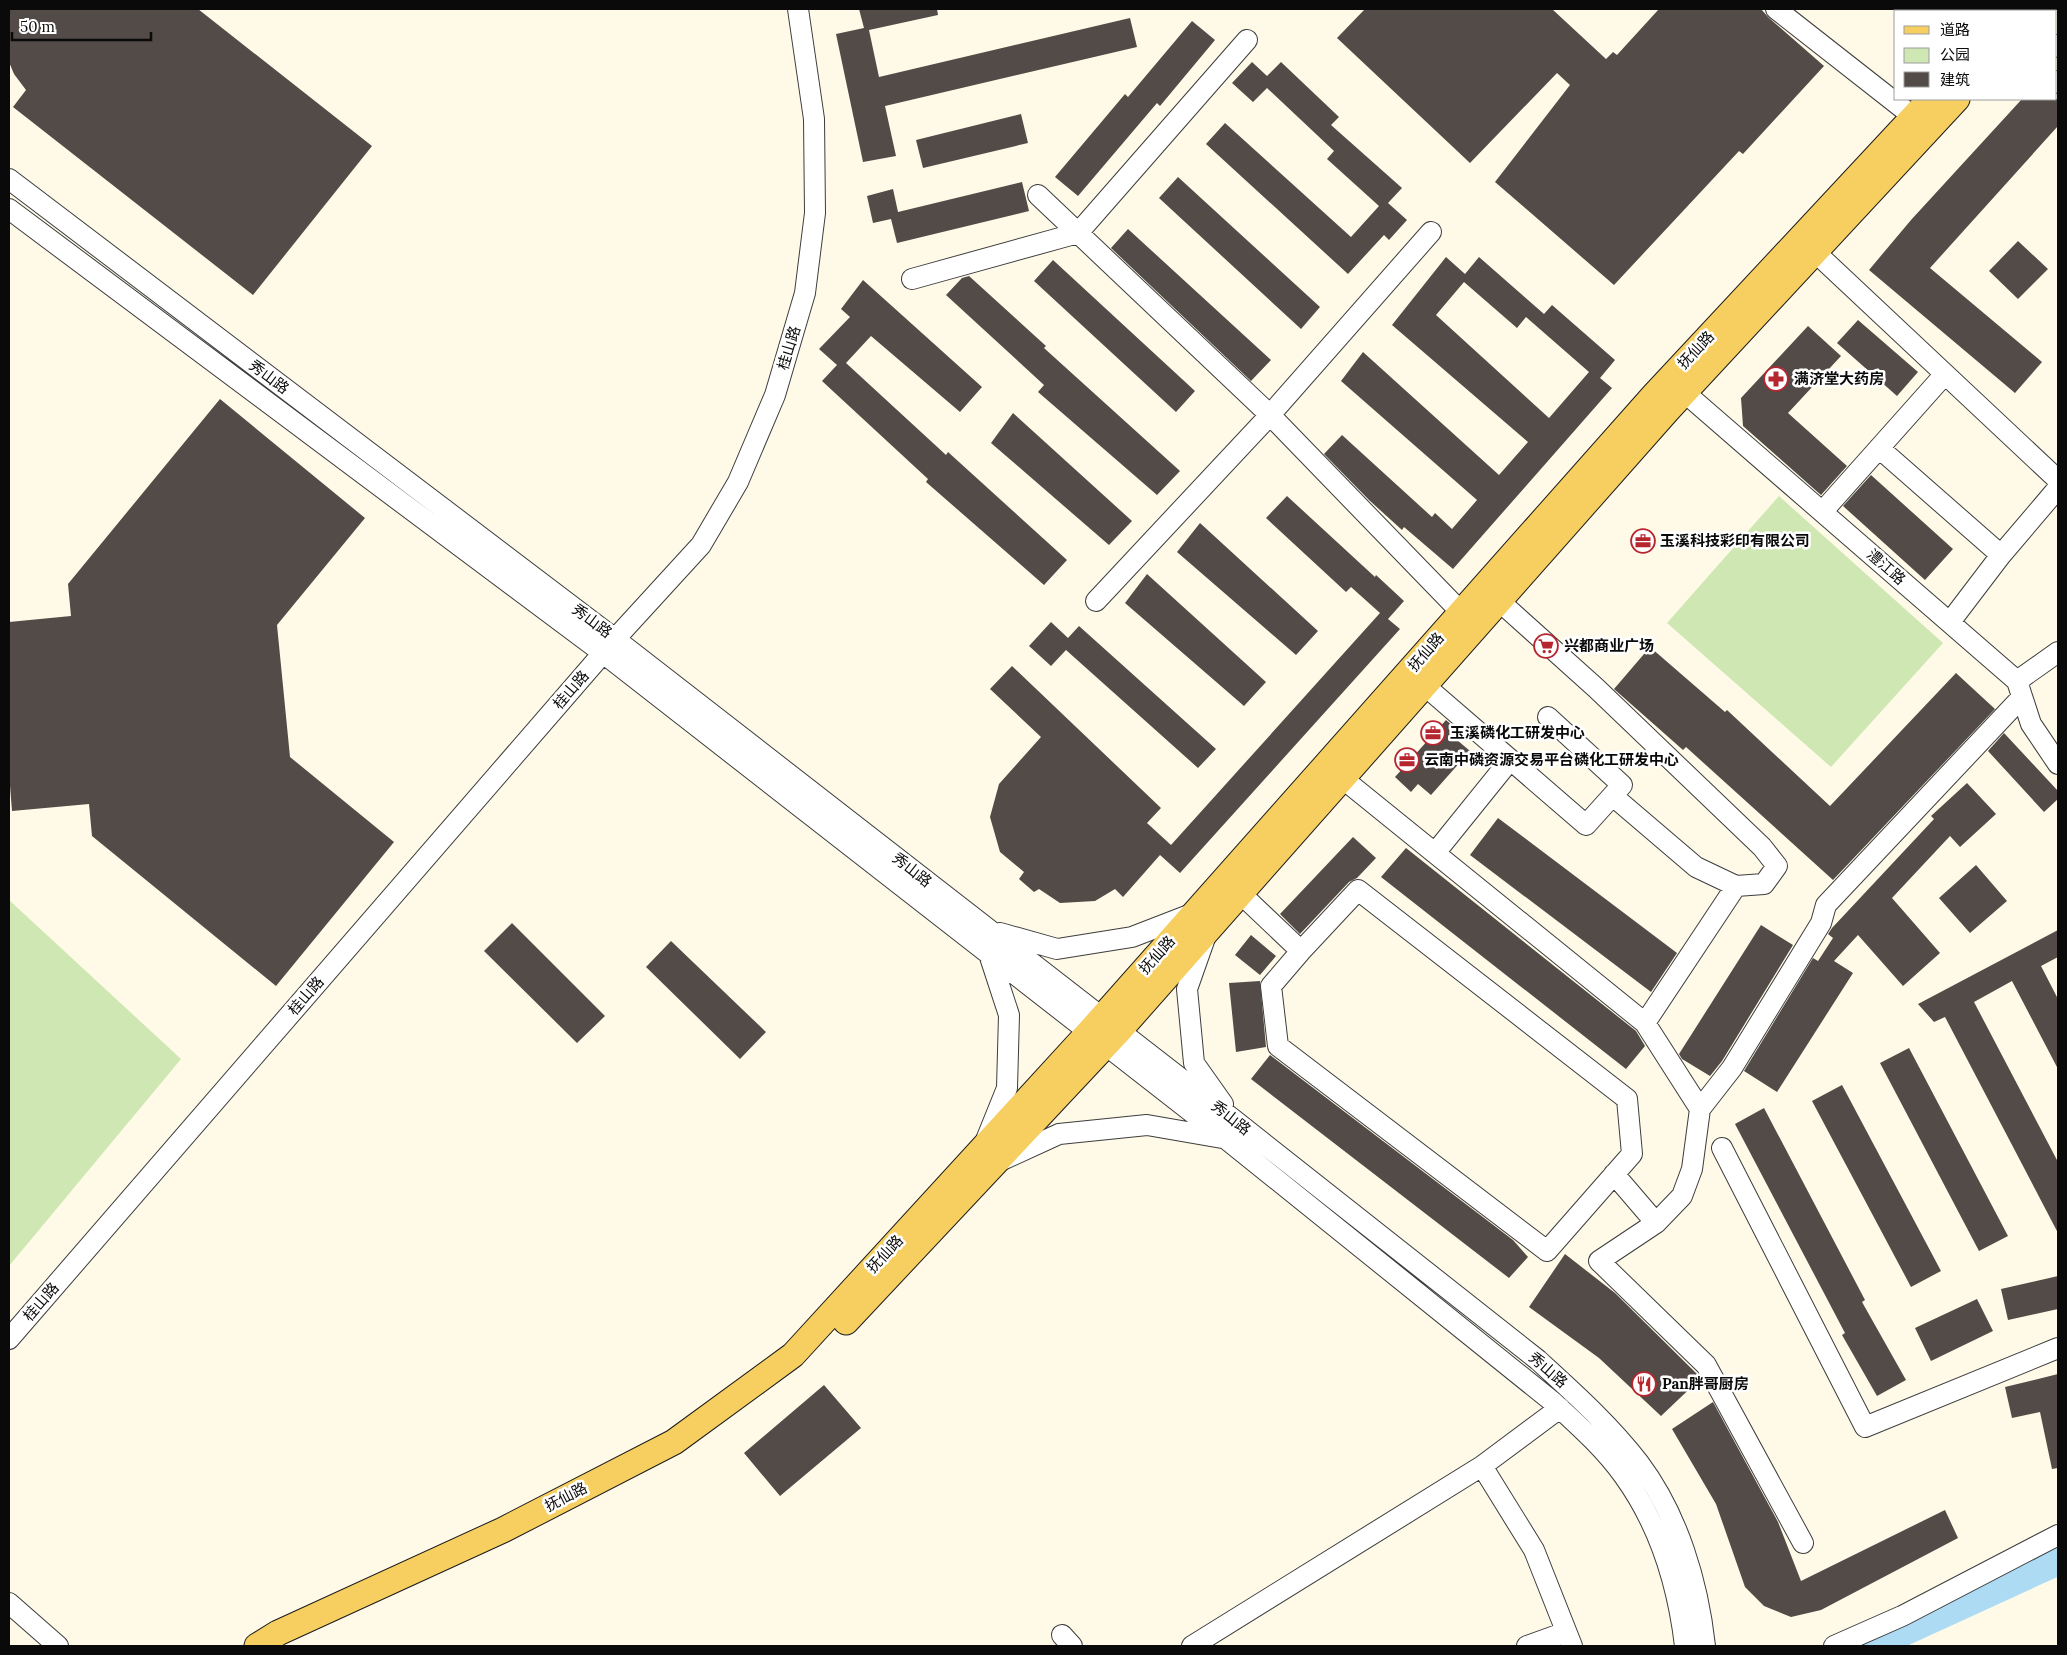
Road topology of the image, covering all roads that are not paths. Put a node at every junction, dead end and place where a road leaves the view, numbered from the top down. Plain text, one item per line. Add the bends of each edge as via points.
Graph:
1 (798, 9) edge
2 (1776, 9) edge
3 (1247, 40) dead end
4 (1930, 100) edge
5 (1956, 100) edge
6 (1921, 123) junction
7 (9, 179) edge
8 (1038, 195) dead end
9 (9, 209) edge
10 (1431, 232) dead end
11 (1078, 233) junction
12 (1815, 252) junction
13 (912, 279) dead end
14 (1944, 374) junction
15 (1684, 392) junction
16 (1270, 415) junction
17 (1879, 448) junction
18 (2058, 480) edge
19 (2058, 488) edge
20 (1823, 511) junction
21 (2001, 555) junction
22 (1498, 600) junction
23 (1096, 601) dead end
24 (1461, 612) junction
25 (1950, 622) junction
26 (609, 646) junction
27 (2058, 652) edge
28 (1424, 685) junction
29 (2019, 689) junction
30 (1548, 717) dead end
31 (1510, 760) junction
32 (2058, 764) edge
33 (1342, 778) junction
34 (1614, 797) junction
35 (1435, 853) junction
36 (1736, 886) junction
37 (1240, 894) junction
38 (1202, 921) junction
39 (990, 930) junction
40 (1301, 951) junction
41 (989, 954) junction
42 (1644, 1023) junction
43 (1104, 1031) junction
44 (1700, 1109) junction
45 (1234, 1120) junction
46 (1225, 1138) junction
47 (1722, 1148) dead end
48 (988, 1157) junction
49 (1614, 1174) junction
50 (1656, 1223) junction
51 (9, 1339) edge
52 (2058, 1348) edge
53 (1560, 1408) junction
54 (1482, 1466) junction
55 (2058, 1535) edge
56 (1803, 1543) dead end
57 (9, 1603) edge
58 (1569, 1639) edge
59 (58, 1646) edge
60 (257, 1646) edge
61 (288, 1646) edge
62 (1192, 1646) edge
63 (1527, 1646) edge
64 (1685, 1646) edge
65 (1704, 1646) edge
66 (1834, 1646) edge

1 - 26 street, 桂山路 via 814,119 815,214 805,293 775,395 738,482 701,544
2 - 6 street
3 - 11 street
4 - 6 main road, 抚仙路
5 - 6 main road, 抚仙路
6 - 12 main road, 抚仙路
6 - 24 main road, 抚仙路 via 1653,396
7 - 26 street, 秀山路
8 - 11 street
9 - 26 street, 秀山路
10 - 16 street
11 - 13 street
11 - 16 street
12 - 14 street
12 - 15 main road, 抚仙路
14 - 17 street
14 - 18 street
15 - 20 street, 澧江路
15 - 22 main road, 抚仙路
16 - 23 street
16 - 24 street
17 - 20 street
17 - 21 street
19 - 21 street
20 - 25 street, 澧江路
21 - 25 street
22 - 28 main road, 抚仙路
22 - 36 street via 1603,695 1762,847 1777,866 1764,884
24 - 38 main road, 抚仙路
25 - 29 street, 澧江路
26 - 39 street, 秀山路
26 - 41 street, 秀山路
26 - 51 street, 桂山路
27 - 29 street
28 - 31 street
28 - 33 main road, 抚仙路
29 - 32 street via 2031,724
29 - 44 street via 1826,905 1821,923 1732,1068
30 - 34 street via 1622,785
31 - 34 street via 1586,825
31 - 35 street
33 - 35 street
33 - 37 main road, 抚仙路
34 - 36 street via 1696,867
35 - 42 street
36 - 42 street
37 - 38 main road, 抚仙路
37 - 40 street
38 - 39 street via 1057,949
38 - 43 main road, 抚仙路
38 - 45 street via 1186,989 1194,1063
39 - 43 street, 秀山路
40 - 49 street via 1358,890 1627,1099 1632,1154
40 - 49 street via 1271,986 1278,1046 1548,1251
41 - 43 street, 秀山路
41 - 48 street via 1009,1014 1007,1088
42 - 44 street
43 - 45 street, 秀山路
43 - 46 street, 秀山路
43 - 48 main road, 抚仙路
44 - 50 street via 1692,1168 1682,1196
45 - 65 street, 秀山路 via 1538,1360 1568,1386 1626,1447 1651,1482 1677,1534 1694,1583
46 - 48 street via 1147,1125 1059,1134
46 - 53 street, 秀山路
47 - 52 street via 1865,1427
48 - 60 main road, 抚仙路 via 793,1355 674,1442 502,1530 278,1633
48 - 61 main road, 抚仙路 via 804,1367 683,1456 510,1545
49 - 50 street
50 - 56 street via 1599,1261 1706,1365
53 - 54 street
53 - 64 street, 秀山路 via 1611,1460 1644,1509 1671,1573
54 - 58 street via 1534,1550
54 - 62 street
55 - 66 street via 1902,1616
57 - 59 street
58 - 63 street

